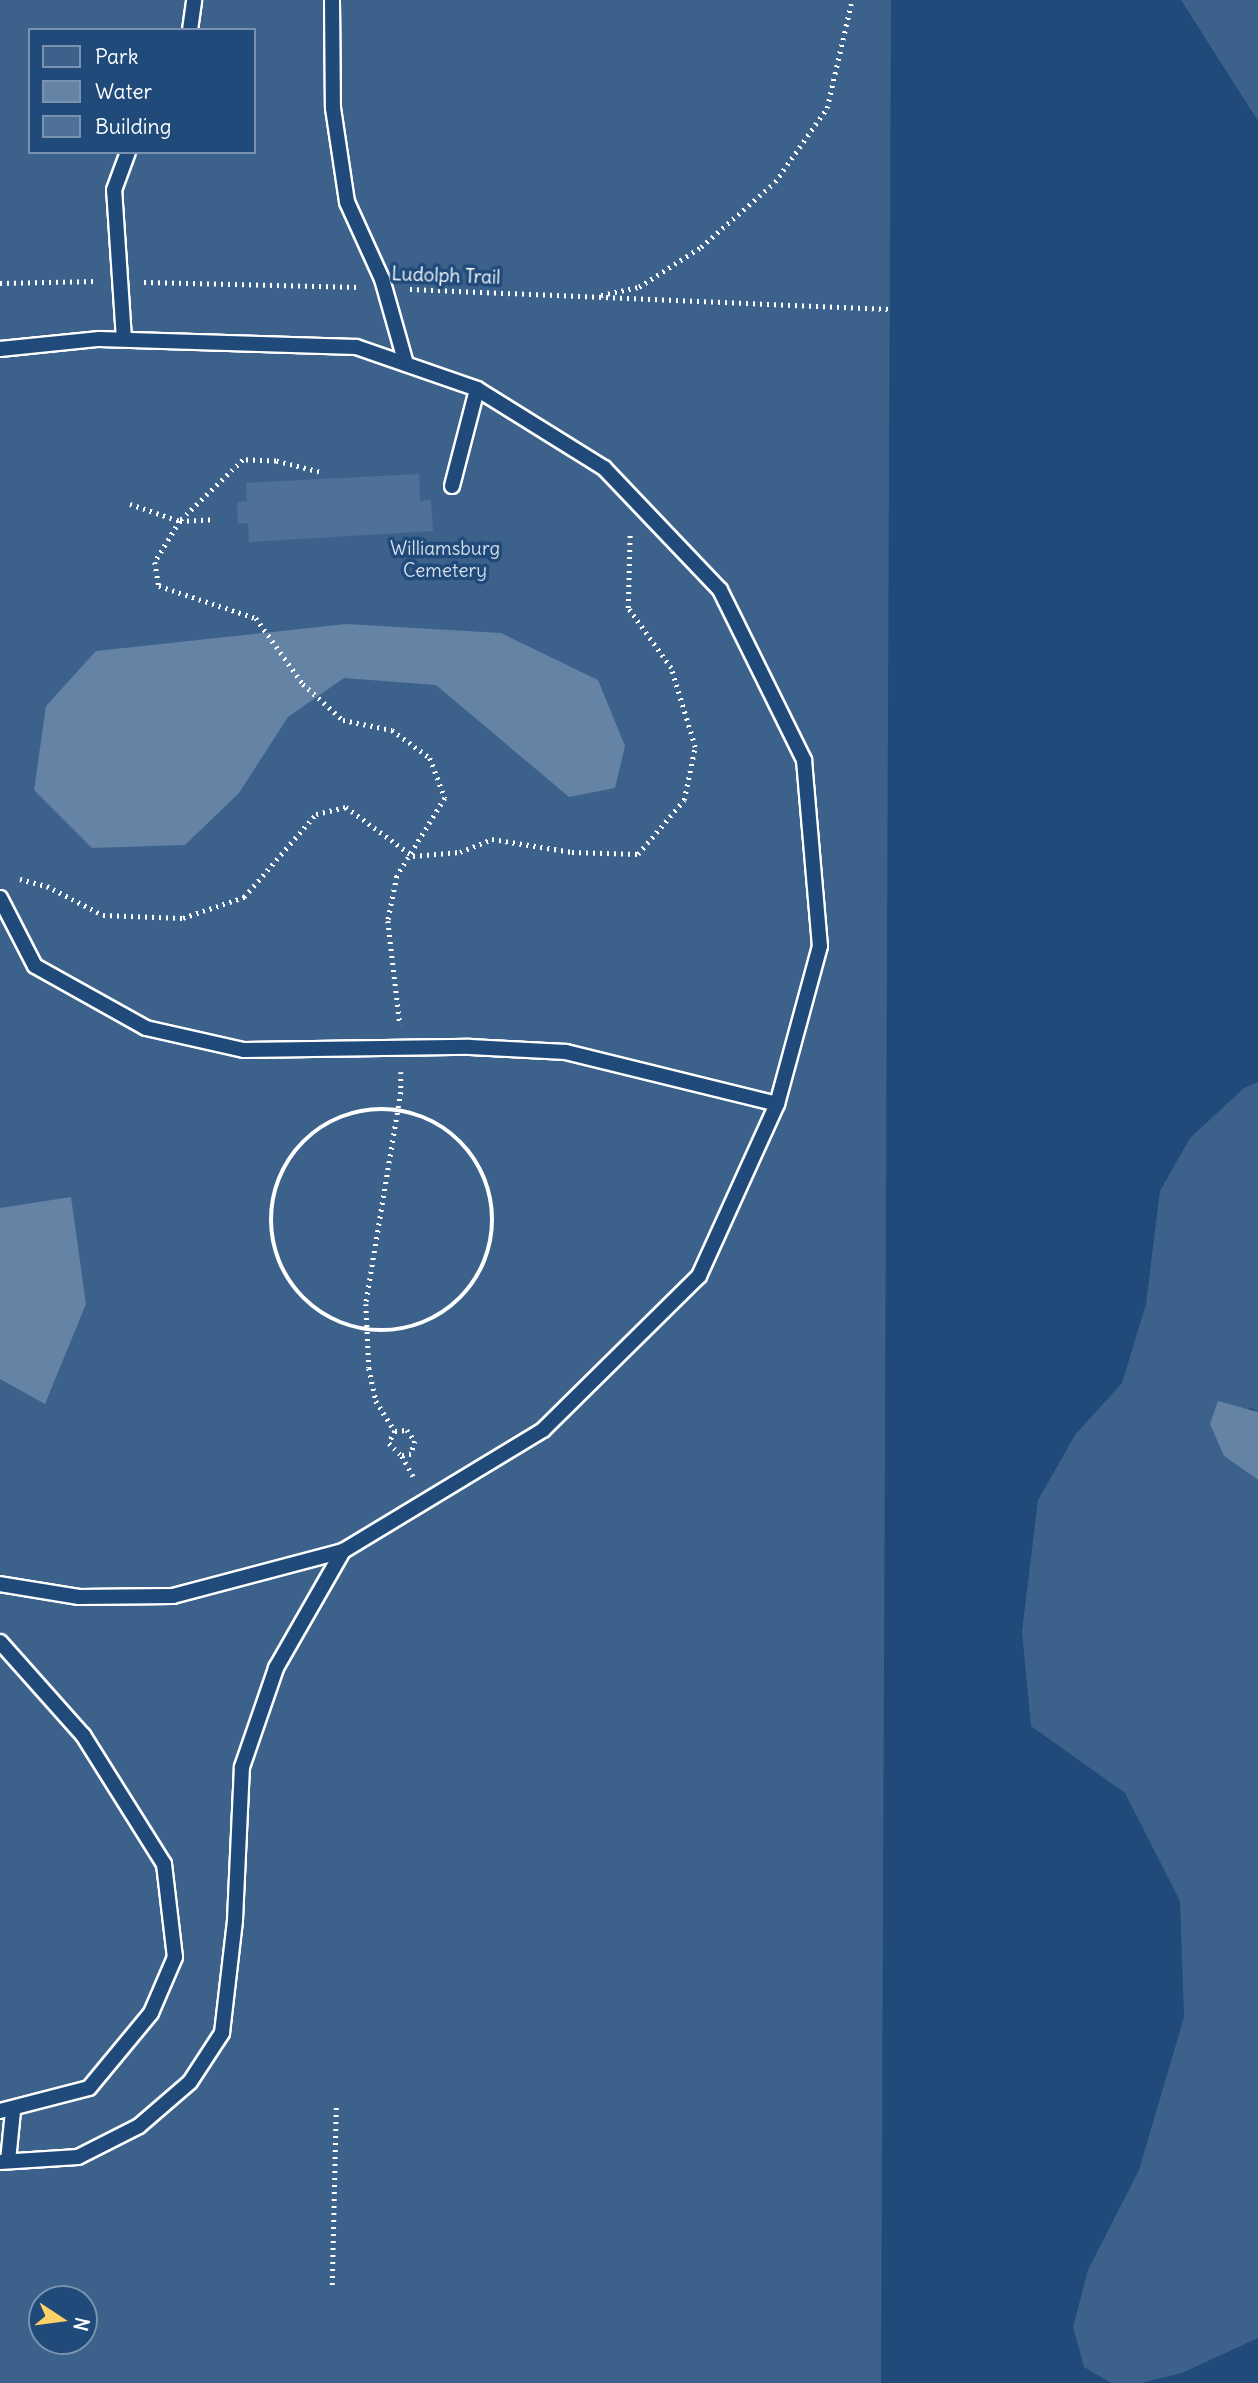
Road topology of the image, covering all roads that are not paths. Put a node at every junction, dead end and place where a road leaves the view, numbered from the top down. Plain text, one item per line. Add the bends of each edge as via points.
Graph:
1 (194, 0) edge
2 (332, 0) edge
3 (190, 28) edge
4 (127, 154) edge
5 (124, 339) junction
6 (0, 348) edge
7 (406, 364) junction
8 (477, 389) junction
9 (452, 486) dead end
10 (0, 898) edge
11 (778, 1104) junction
12 (343, 1551) junction
13 (0, 1584) edge
14 (0, 1642) edge
15 (6, 2111) edge
16 (4, 2161) edge

1 - 3 lane
2 - 7 lane via 333,108 347,202 385,288
4 - 5 lane via 114,190
5 - 6 lane
5 - 7 lane via 356,347
7 - 8 lane
8 - 9 lane
8 - 11 lane via 604,468 720,590 804,760 820,946
10 - 11 lane via 35,966 146,1028 244,1050 566,1052
11 - 12 lane via 699,1276 544,1430
12 - 13 lane via 173,1596 79,1597
12 - 16 lane via 276,1668 242,1767 235,1920 222,2033 190,2081 139,2126 78,2157
14 - 15 lane via 83,1735 164,1864 175,1957 151,2013 89,2088
15 - 16 lane

